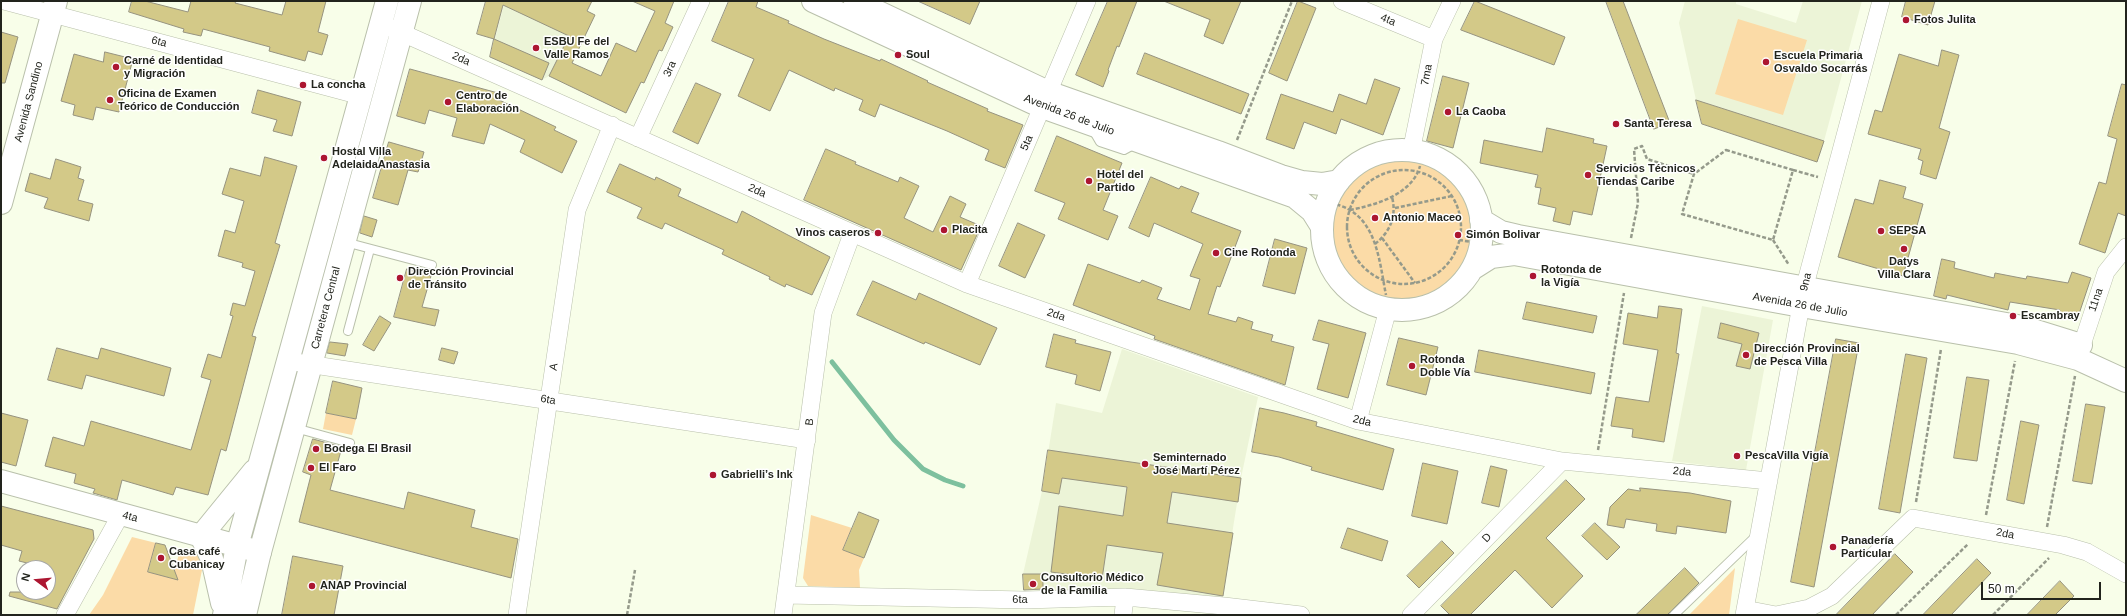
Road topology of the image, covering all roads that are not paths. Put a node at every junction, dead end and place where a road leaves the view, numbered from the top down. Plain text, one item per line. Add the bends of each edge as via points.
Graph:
1 (4, 1) edge
2 (387, 1) edge
3 (410, 1) edge
4 (701, 1) edge
5 (813, 1) edge
6 (855, 1) edge
7 (1087, 1) edge
8 (1342, 1) edge
9 (1452, 1) edge
10 (1881, 1) edge
11 (54, 8) edge
12 (381, 24) junction
13 (401, 33) junction
14 (1434, 39) junction
15 (361, 96) junction
16 (1045, 100) junction
17 (612, 126) junction
18 (638, 138) junction
19 (1418, 159) junction
20 (1339, 181) junction
21 (1, 203) edge
22 (1481, 220) junction
23 (1322, 227) junction
24 (852, 234) junction
25 (322, 236) junction
26 (344, 242) junction
27 (2126, 247) edge
28 (370, 249) junction
29 (432, 265) dead end
30 (1627, 265) junction
31 (1472, 269) junction
32 (967, 284) junction
33 (1802, 298) junction
34 (1388, 309) junction
35 (348, 331) dead end
36 (2079, 352) junction
37 (288, 361) junction
38 (311, 364) junction
39 (2126, 364) edge
40 (2126, 381) edge
41 (549, 401) junction
42 (1358, 421) junction
43 (294, 428) junction
44 (807, 440) junction
45 (350, 443) dead end
46 (1562, 461) junction
47 (259, 465) junction
48 (1, 481) edge
49 (1769, 481) junction
50 (121, 514) junction
51 (1759, 534) junction
52 (200, 536) junction
53 (237, 546) junction
54 (260, 552) junction
55 (2126, 574) edge
56 (786, 595) junction
57 (1125, 597) junction
58 (1745, 612) edge
59 (65, 615) edge
60 (224, 615) edge
61 (245, 615) edge
62 (517, 615) edge
63 (783, 615) edge
64 (1123, 615) edge
65 (1302, 615) edge
66 (1411, 615) edge
67 (1674, 615) edge

1 - 11 street, 6ta
2 - 12 main road, Carretera Central
3 - 13 main road, Carretera Central
4 - 18 street, 3ra
5 - 16 main road, Avenida 26 de Julio
6 - 16 main road, Avenida 26 de Julio
7 - 16 street, 5ta
8 - 14 street, 4ta
9 - 14 street, 7ma
10 - 33 street, 9na
11 - 15 street, 6ta
11 - 21 main road, Avenida Sandino
12 - 13 street, 2da
12 - 15 main road, Carretera Central
13 - 17 street, 2da
13 - 26 main road, Carretera Central
14 - 19 street, 7ma
15 - 25 main road, Carretera Central
16 - 20 main road, Avenida 26 de Julio via 1218,152 1302,182 1322,184
16 - 23 main road, Avenida 26 de Julio via 1090,124 1295,197 1312,211
16 - 32 street, 5ta
17 - 18 street, 2da
17 - 41 street, A via 577,210
18 - 24 street, 2da
19 - 20 main road via 1402,150 1377,154 1356,164
19 - 22 main road via 1445,163 1462,178 1475,198
20 - 23 main road via 1328,201
22 - 30 main road, Avenida 26 de Julio via 1501,232
22 - 31 main road via 1481,243
23 - 34 main road via 1325,254 1337,278 1356,297
24 - 32 street, 2da
24 - 44 street, B via 823,313
25 - 26 main road
25 - 37 main road, Carretera Central
26 - 28 lane
26 - 38 main road, Carretera Central
27 - 36 street, 11na via 2106,272
28 - 29 lane
28 - 35 lane
30 - 31 main road, Avenida 26 de Julio via 1514,254 1492,257
30 - 33 main road, Avenida 26 de Julio
31 - 34 main road via 1456,290 1433,305 1407,311
32 - 42 street, 2da
33 - 36 main road, Avenida 26 de Julio via 1944,330
33 - 36 main road, Avenida 26 de Julio via 2023,327
33 - 49 street, 9na
34 - 42 street
36 - 39 main road, Avenida 26 de Julio
36 - 40 main road, Avenida 26 de Julio
37 - 38 street, 6ta
37 - 47 main road, Carretera Central
38 - 41 street, 6ta
38 - 43 main road, Carretera Central
41 - 44 street, 6ta
41 - 62 street, A
42 - 46 street, 2da
43 - 45 lane
43 - 54 main road, Carretera Central
44 - 56 street, B
46 - 49 street, 2da
46 - 66 street, D
47 - 52 main road
47 - 53 main road, Carretera Central
48 - 50 main road, 4ta
49 - 51 street, 9na
50 - 52 main road, 4ta
50 - 59 street
51 - 58 street, 9na
51 - 67 lane
52 - 53 main road, 4ta
52 - 60 main road via 212,559
53 - 54 main road, 4ta
53 - 60 main road, Carretera Central
54 - 61 main road, Carretera Central
55 - 58 street, 2da via 2087,552 2063,545 1913,518 1832,596 1808,608 1776,615
56 - 57 street, 6ta via 1025,600
56 - 63 street, B
57 - 64 street
57 - 65 street, 6ta

